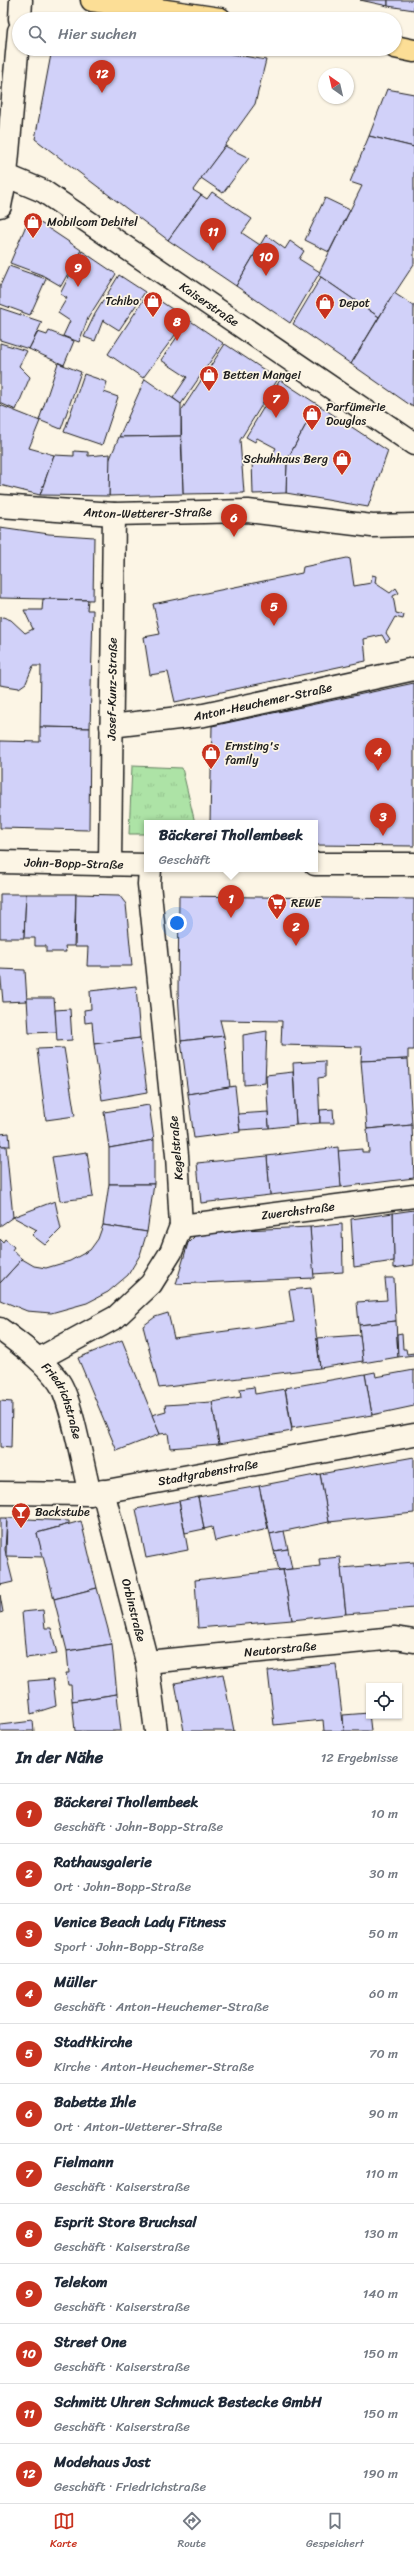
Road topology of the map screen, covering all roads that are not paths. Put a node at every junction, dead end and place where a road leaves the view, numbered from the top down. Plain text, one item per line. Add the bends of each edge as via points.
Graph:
1 (21, 0) edge
2 (92, 0) edge
3 (20, 12) edge
4 (173, 12) edge
5 (402, 48) edge
6 (414, 51) edge
7 (16, 56) edge
8 (3, 174) edge
9 (0, 206) edge
10 (414, 444) edge
11 (0, 506) edge
12 (114, 514) junction
13 (414, 525) edge
14 (414, 670) edge
15 (111, 726) junction
16 (0, 862) edge
17 (110, 864) junction
18 (318, 864) edge
19 (414, 864) edge
20 (144, 865) edge
21 (150, 872) edge
22 (414, 1196) edge
23 (182, 1226) junction
24 (0, 1330) edge
25 (39, 1359) junction
26 (414, 1435) edge
27 (97, 1492) junction
28 (0, 1493) edge
29 (414, 1641) edge
30 (147, 1662) junction
31 (156, 1731) edge

1 - 3 street
2 - 4 main road
5 - 6 main road
7 - 8 street
8 - 9 street
8 - 10 street, Kaiserstraße via 43,191
11 - 12 street, Anton-Wetterer-Straße
12 - 13 street, Anton-Wetterer-Straße via 248,511 372,526
12 - 15 street, Josef-Kunz-Straße
14 - 15 street, Anton-Heuchemer-Straße via 204,715
15 - 17 street, Josef-Kunz-Straße
16 - 17 street, John-Bopp-Straße
17 - 20 street, John-Bopp-Straße
18 - 19 street
21 - 23 street, Kegelstraße
22 - 23 street, Zwerchstraße
23 - 25 street, Kegelstraße via 171,1252 151,1284 116,1317
24 - 25 street, Friedrichstraße
25 - 27 street, Friedrichstraße via 59,1383
26 - 27 street, Stadtgrabenstraße
27 - 28 street, Stadtgrabenstraße
27 - 30 street, Orbinstraße
29 - 30 street, Neutorstraße via 395,1638
30 - 31 street, Orbinstraße

